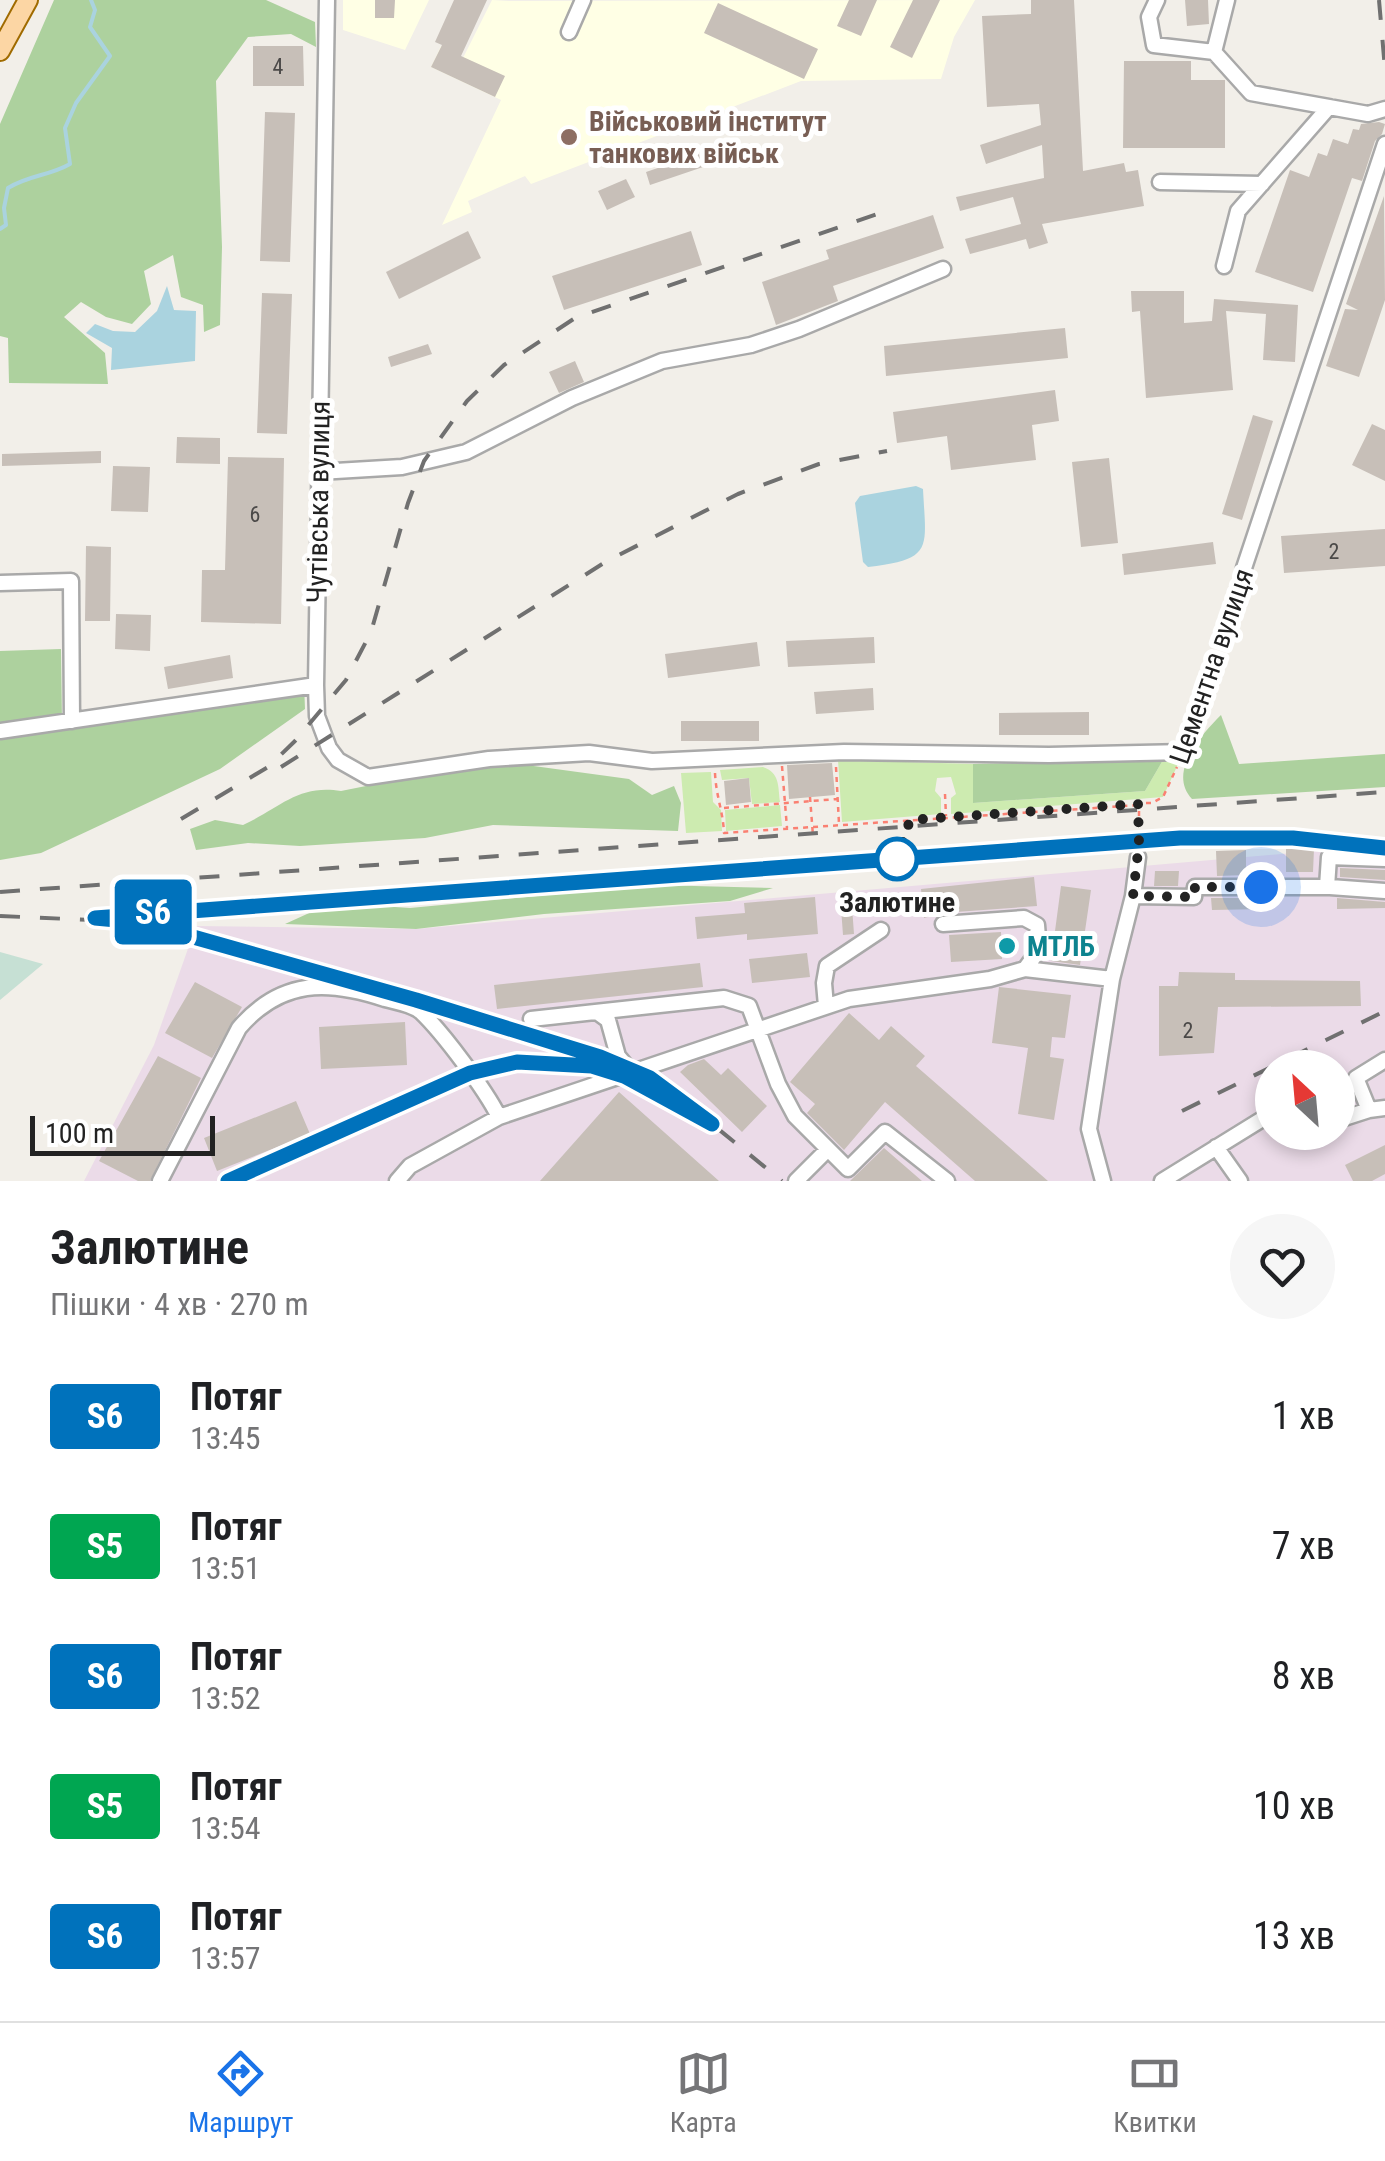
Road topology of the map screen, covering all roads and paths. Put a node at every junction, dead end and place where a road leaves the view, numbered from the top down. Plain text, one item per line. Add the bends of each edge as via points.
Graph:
1 (28, 0) edge
2 (327, 0) edge
3 (583, 0) edge
4 (1157, 0) edge
5 (1227, 0) edge
6 (569, 32) dead end
7 (0, 51) edge
8 (1214, 52) junction
9 (1329, 107) junction
10 (1385, 109) edge
11 (1385, 144) edge
12 (1160, 182) dead end
13 (1262, 184) junction
14 (1224, 266) dead end
15 (943, 270) dead end
16 (319, 472) junction
17 (1244, 568) joint
18 (0, 583) edge
19 (316, 685) junction
20 (72, 721) junction
21 (0, 731) edge
22 (834, 752) junction
23 (1185, 752) junction
24 (782, 754) junction
25 (714, 758) junction
26 (944, 794) dead end
27 (838, 798) junction
28 (810, 799) junction
29 (785, 803) junction
30 (1138, 804) junction
31 (723, 808) junction
32 (946, 818) junction
33 (839, 826) junction
34 (812, 827) junction
35 (787, 829) junction
36 (813, 836) dead end
37 (1138, 857) joint
38 (1385, 859) edge
39 (1327, 887) junction
40 (1385, 891) edge
41 (1133, 896) junction
42 (943, 924) dead end
43 (881, 930) dead end
44 (1026, 969) junction
45 (1112, 979) junction
46 (826, 1006) junction
47 (597, 1012) junction
48 (532, 1019) dead end
49 (757, 1028) junction
50 (1385, 1060) edge
51 (632, 1073) junction
52 (1356, 1078) joint
53 (1377, 1109) edge
54 (499, 1117) junction
55 (1255, 1123) edge
56 (1216, 1146) junction
57 (828, 1149) junction
58 (160, 1181) edge
59 (397, 1181) edge
60 (796, 1181) edge
61 (947, 1181) edge
62 (1102, 1181) edge
63 (1162, 1181) edge
64 (1240, 1181) edge

1 - 7 main road
2 - 16 street, Чутівська вулиця
3 - 6 street
4 - 8 street via 1149,18 1154,45
5 - 8 street
8 - 9 street via 1252,93
9 - 10 street via 1368,114
9 - 13 street
11 - 17 street, Цементна вулиця
12 - 13 street
13 - 14 street via 1238,211
15 - 16 street via 751,345 662,361 466,452 402,467
16 - 19 street, Чутівська вулиця
17 - 23 path, Цементна вулиця
18 - 20 street via 71,580
19 - 20 street
19 - 25 street, Чутівська вулиця via 317,716 330,748 368,776 490,758
20 - 21 street
22 - 23 street, Чутівська вулиця
22 - 24 street, Чутівська вулиця
22 - 27 path
23 - 30 path, Цементна вулиця via 1164,797
24 - 25 street, Чутівська вулиця
24 - 29 path
25 - 31 path via 716,798
26 - 32 path
27 - 28 path
27 - 33 path
28 - 29 path
28 - 34 path
29 - 31 path
29 - 35 path
30 - 32 path
30 - 37 path
31 - 35 path via 724,833
32 - 33 path
33 - 34 path
34 - 35 path
34 - 36 path
37 - 41 street
38 - 39 street via 1329,857
39 - 40 street
39 - 41 street via 1195,887 1194,897
41 - 45 street
42 - 44 street via 1024,918 1036,925 1040,950
43 - 46 street via 828,966
44 - 45 street
44 - 46 street
45 - 62 street via 1088,1129
46 - 49 street
47 - 48 street
47 - 49 street via 724,998 749,1006
47 - 51 street via 608,1020 618,1056
49 - 51 street
49 - 57 street via 795,1116
50 - 52 street
51 - 54 street
52 - 53 street
54 - 58 street via 418,1009 350,987 313,984 255,1009 239,1028
54 - 59 street via 410,1166
55 - 56 street
56 - 63 street
56 - 64 street
57 - 60 street
57 - 61 street via 848,1168 885,1132

